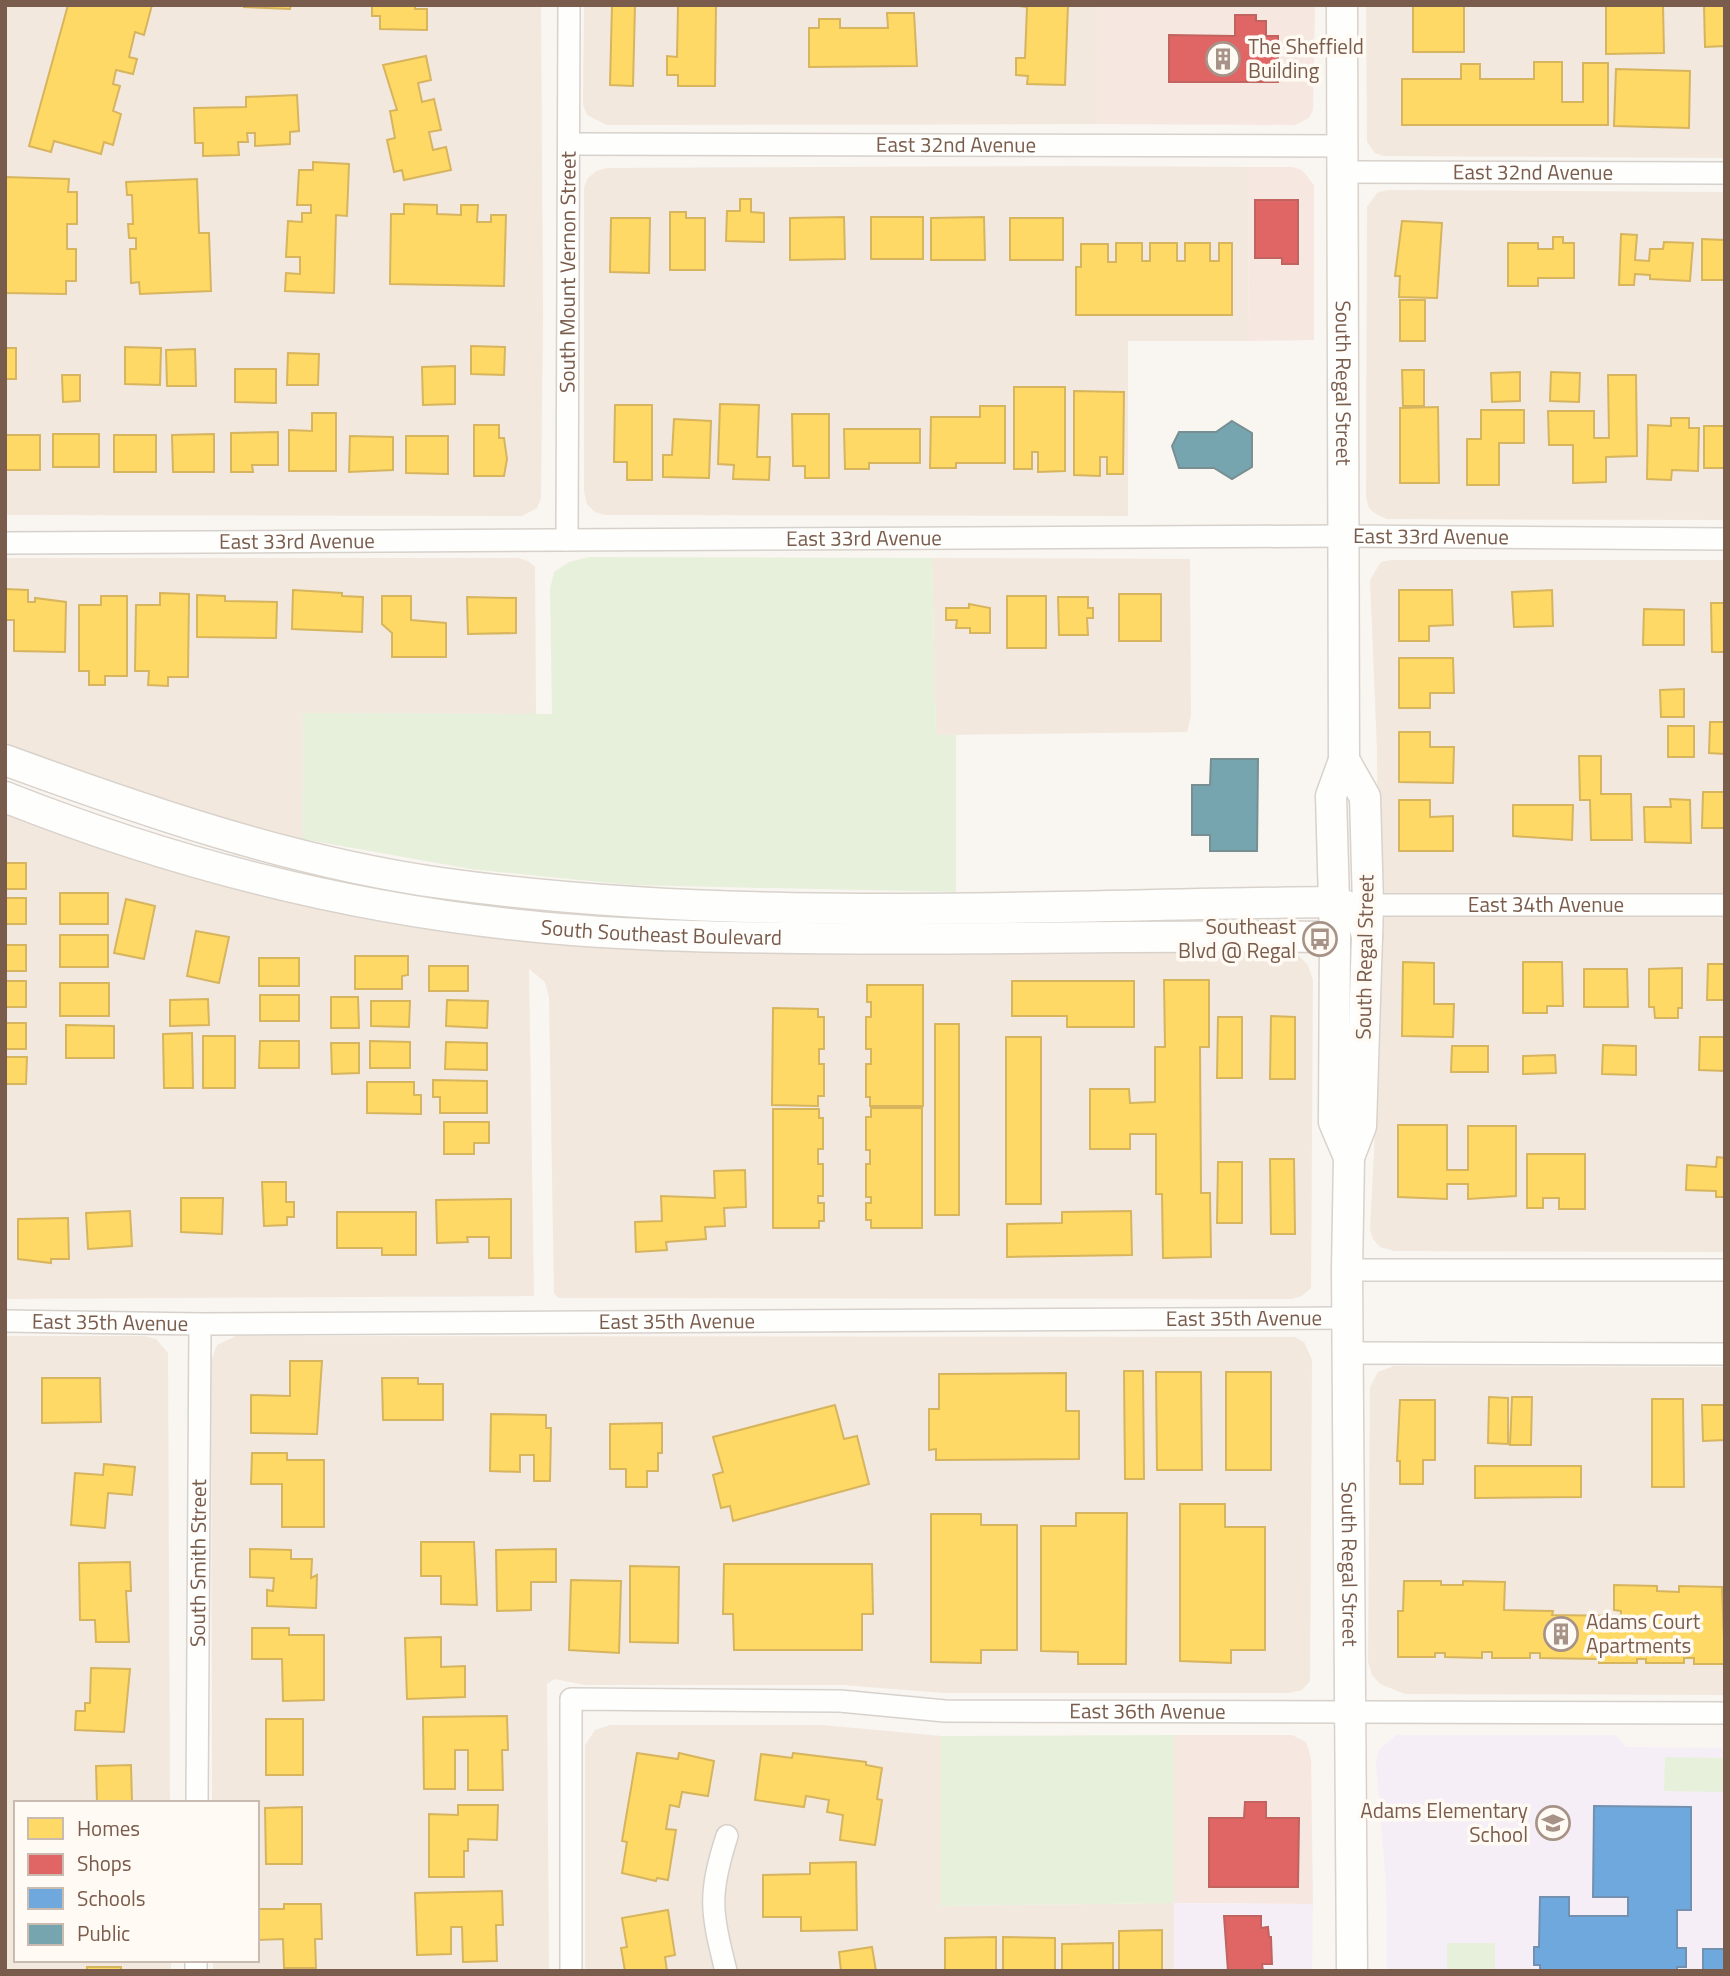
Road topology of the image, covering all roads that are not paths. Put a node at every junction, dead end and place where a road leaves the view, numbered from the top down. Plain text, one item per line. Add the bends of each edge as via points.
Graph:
1 (569, 5) edge
2 (1342, 5) edge
3 (569, 144) junction
4 (1342, 159) junction
5 (1725, 173) edge
6 (1343, 536) junction
7 (1725, 539) edge
8 (567, 540) junction
9 (5, 543) edge
10 (5, 760) edge
11 (1344, 760) junction
12 (5, 797) edge
13 (1725, 905) edge
14 (1356, 914) junction
15 (1335, 937) junction
16 (1349, 1157) junction
17 (1347, 1269) junction
18 (1725, 1270) edge
19 (1347, 1318) junction
20 (5, 1321) edge
21 (200, 1324) junction
22 (1347, 1353) junction
23 (1725, 1354) edge
24 (1349, 1712) junction
25 (1725, 1713) edge
26 (197, 1801) edge
27 (727, 1836) dead end
28 (571, 1971) edge
29 (726, 1971) edge
30 (1353, 1971) edge

1 - 3 street, South Mount Vernon Street
2 - 4 main road, South Regal Street
3 - 4 street, East 32nd Avenue
3 - 8 street, South Mount Vernon Street
4 - 5 street, East 32nd Avenue
4 - 6 main road, South Regal Street
6 - 7 street, East 33rd Avenue
6 - 8 street, East 33rd Avenue
6 - 11 main road, South Regal Street
8 - 9 street, East 33rd Avenue
10 - 14 main road, South Southeast Boulevard via 140,809 288,851 438,882 556,896 694,906
11 - 14 main road, South Regal Street via 1331,796
11 - 14 main road, South Regal Street via 1365,797 1366,858
12 - 15 main road, South Southeast Boulevard via 272,885 511,925 666,936 906,940
13 - 14 street, East 34th Avenue
14 - 15 main road, South Regal Street
14 - 16 main road, South Regal Street via 1361,1126
15 - 16 main road, South Regal Street via 1334,1122
16 - 17 main road, South Regal Street
17 - 18 street
17 - 19 main road, South Regal Street
19 - 21 street, East 35th Avenue
19 - 22 main road, South Regal Street
20 - 21 street, East 35th Avenue
21 - 26 street, South Smith Street
22 - 23 street
22 - 24 main road, South Regal Street
24 - 25 street, East 36th Avenue
24 - 28 street, East 36th Avenue via 944,1712 840,1701 571,1699
24 - 30 main road, South Regal Street
27 - 29 street via 711,1901

